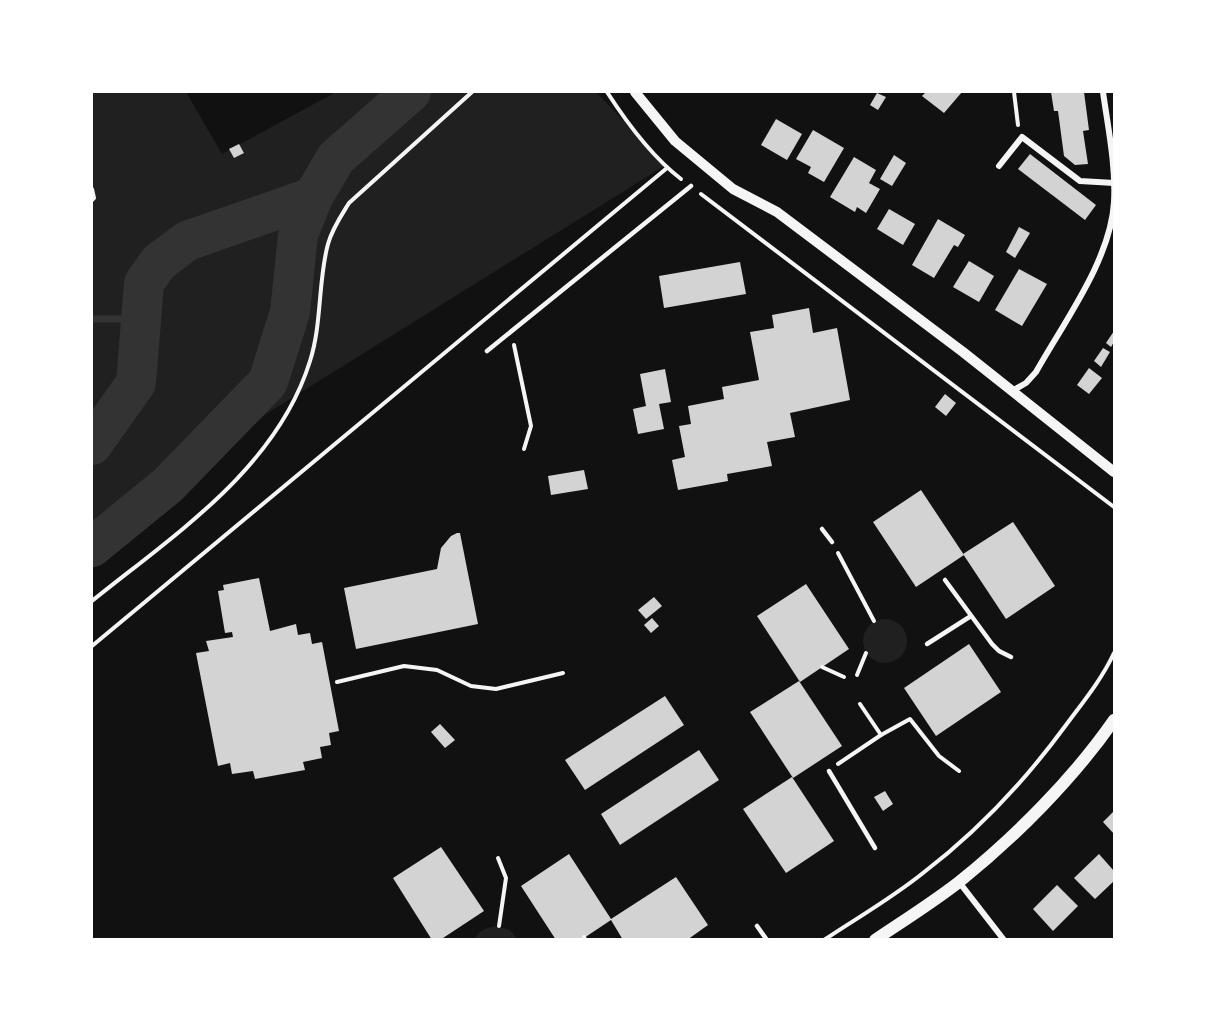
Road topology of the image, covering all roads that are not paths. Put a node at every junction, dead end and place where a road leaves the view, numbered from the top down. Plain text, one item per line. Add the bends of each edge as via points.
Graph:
1 (635, 92) edge
2 (1103, 92) edge
3 (999, 166) dead end
4 (1114, 183) edge
5 (691, 186) road end
6 (487, 351) dead end
7 (1012, 391) junction
8 (1114, 472) edge
9 (822, 529) dead end
10 (832, 542) road end
11 (945, 580) dead end
12 (971, 616) junction
13 (927, 644) dead end
14 (1011, 657) dead end
15 (1114, 720) edge
16 (829, 771) road end
17 (876, 848) dead end
18 (959, 882) junction
19 (757, 926) dead end
20 (766, 939) edge
21 (875, 939) edge
22 (1004, 939) edge

1 - 7 street via 675,141 733,189 777,212
2 - 4 street
3 - 4 street via 1022,138 1080,181
4 - 7 street via 1111,221 1097,265 1036,372
5 - 6 lane
7 - 8 street
9 - 10 lane
11 - 12 lane
12 - 13 lane
12 - 14 lane via 992,644
15 - 18 main road via 1026,822
16 - 17 lane
18 - 21 main road
18 - 22 street
19 - 20 lane

